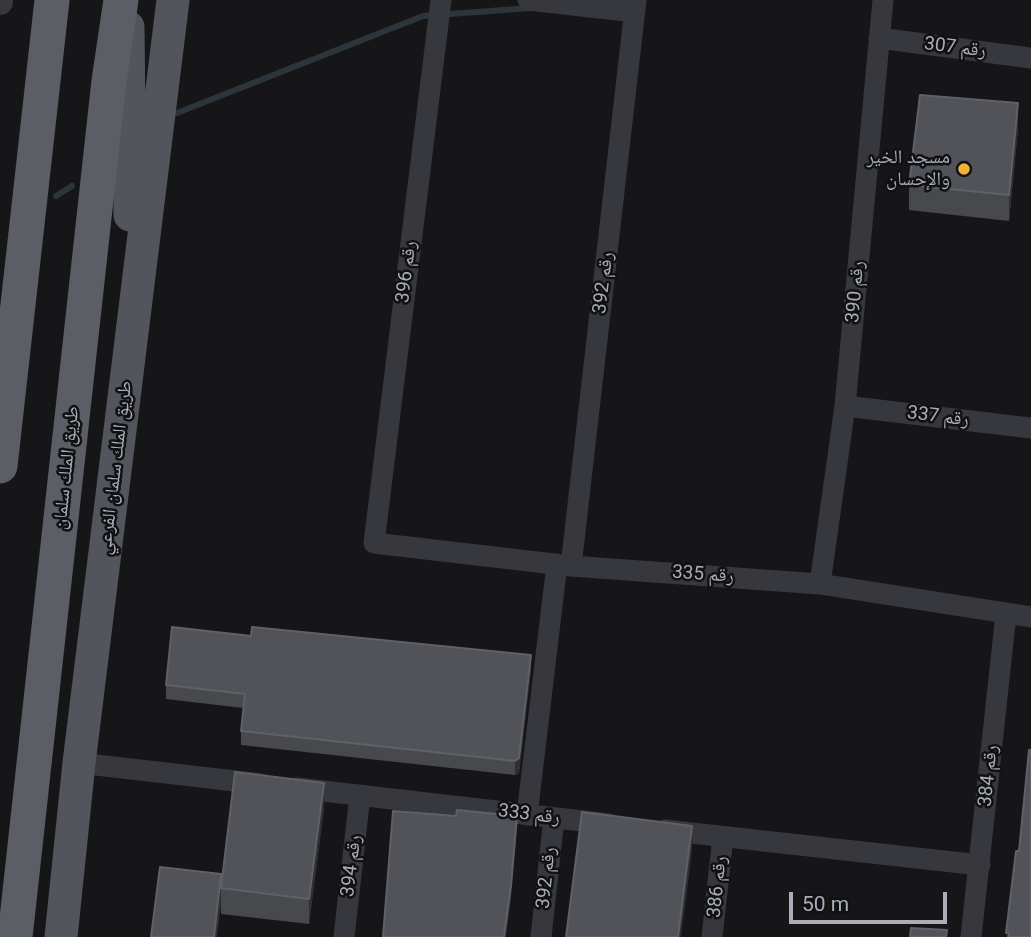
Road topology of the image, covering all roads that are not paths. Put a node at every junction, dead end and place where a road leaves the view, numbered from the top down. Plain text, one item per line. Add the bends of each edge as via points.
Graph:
1 (52, 0) edge
2 (121, 0) edge
3 (127, 0) edge
4 (173, 0) edge
5 (441, 0) edge
6 (528, 0) edge
7 (883, 0) edge
8 (635, 6) edge
9 (879, 38) junction
10 (1031, 58) edge
11 (131, 347) junction
12 (845, 406) junction
13 (1031, 428) edge
14 (0, 466) edge
15 (374, 544) joint
16 (564, 565) junction
17 (820, 584) junction
18 (1006, 614) junction
19 (1031, 617) edge
20 (79, 763) junction
21 (360, 795) junction
22 (527, 815) junction
23 (554, 818) junction
24 (723, 837) junction
25 (980, 865) junction
26 (15, 937) edge
27 (61, 937) edge
28 (344, 937) edge
29 (541, 937) edge
30 (712, 937) edge
31 (971, 937) edge

1 - 14 highway
2 - 26 highway, طريق الملك سلمان
3 - 11 main road
4 - 11 main road, طريق الملك سلمان الفرعي
5 - 15 street, رقم 396
6 - 8 street
7 - 9 street, رقم 390
8 - 16 street, رقم 392
9 - 10 street, رقم 307
9 - 12 street, رقم 390
11 - 20 main road, طريق الملك سلمان الفرعي
12 - 13 street, رقم 337
12 - 17 street, رقم 390
15 - 16 street, رقم 335
16 - 17 street, رقم 335
16 - 22 street, رقم 392
17 - 18 street, رقم 335
18 - 19 street, رقم 335
18 - 25 street, رقم 384
20 - 21 street, رقم 333
20 - 27 main road, طريق الملك سلمان الفرعي
21 - 22 street, رقم 333
21 - 28 street, رقم 394
22 - 23 street, رقم 333
23 - 24 street, رقم 333
23 - 29 street, رقم 392
24 - 25 street, رقم 333
24 - 30 street, رقم 386
25 - 31 street, رقم 384

